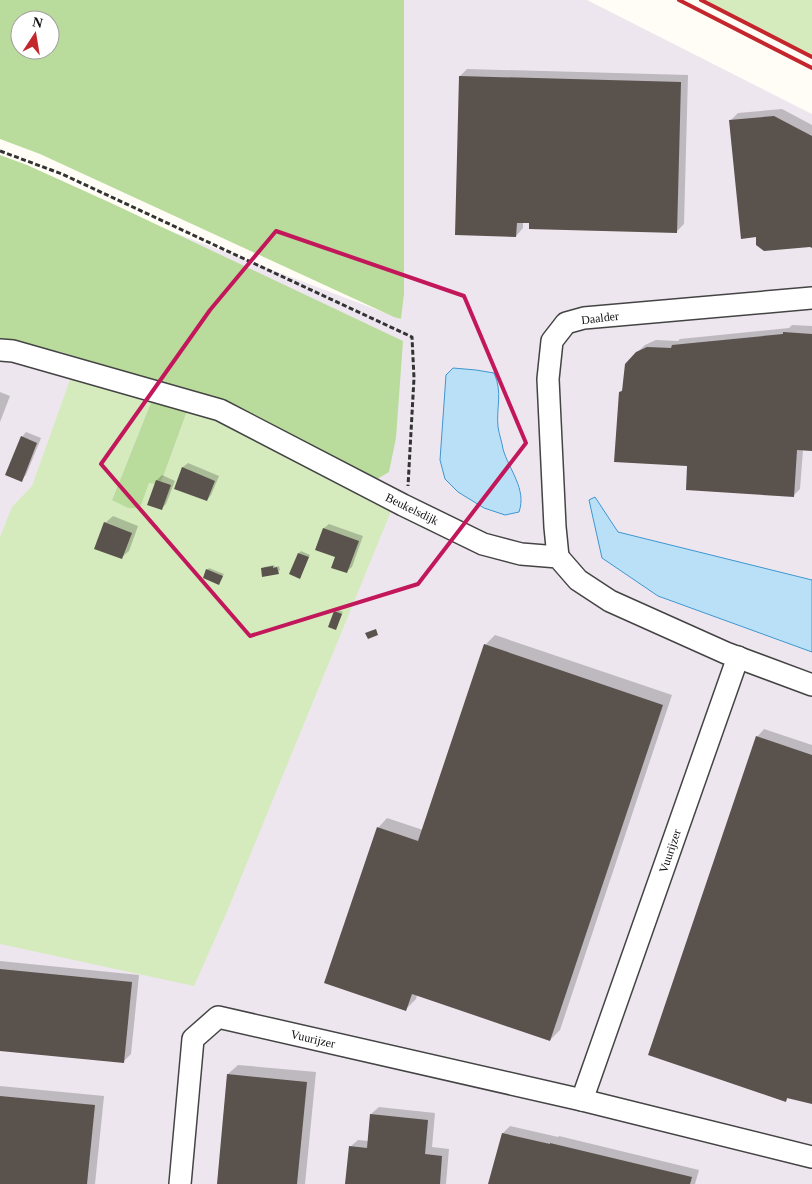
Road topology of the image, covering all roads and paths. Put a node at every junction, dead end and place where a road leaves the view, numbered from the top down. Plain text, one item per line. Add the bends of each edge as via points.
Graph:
1 (0, 151) edge
2 (812, 298) edge
3 (0, 350) edge
4 (403, 505) junction
5 (558, 557) junction
6 (738, 658) junction
7 (812, 685) edge
8 (582, 1100) junction
9 (812, 1157) edge
10 (180, 1184) edge

1 - 4 path via 62,174 412,337 414,378 409,483
2 - 5 street, Daalder via 584,318 566,324 552,341 548,379
3 - 4 street, Beukelsdijk via 220,410
4 - 5 street, Beukelsdijk via 483,544 521,554
5 - 6 street via 578,580 610,601
6 - 7 street
6 - 8 street, Vuurijzer
8 - 9 street, Vuurijzer
8 - 10 street, Vuurijzer via 218,1018 193,1039

